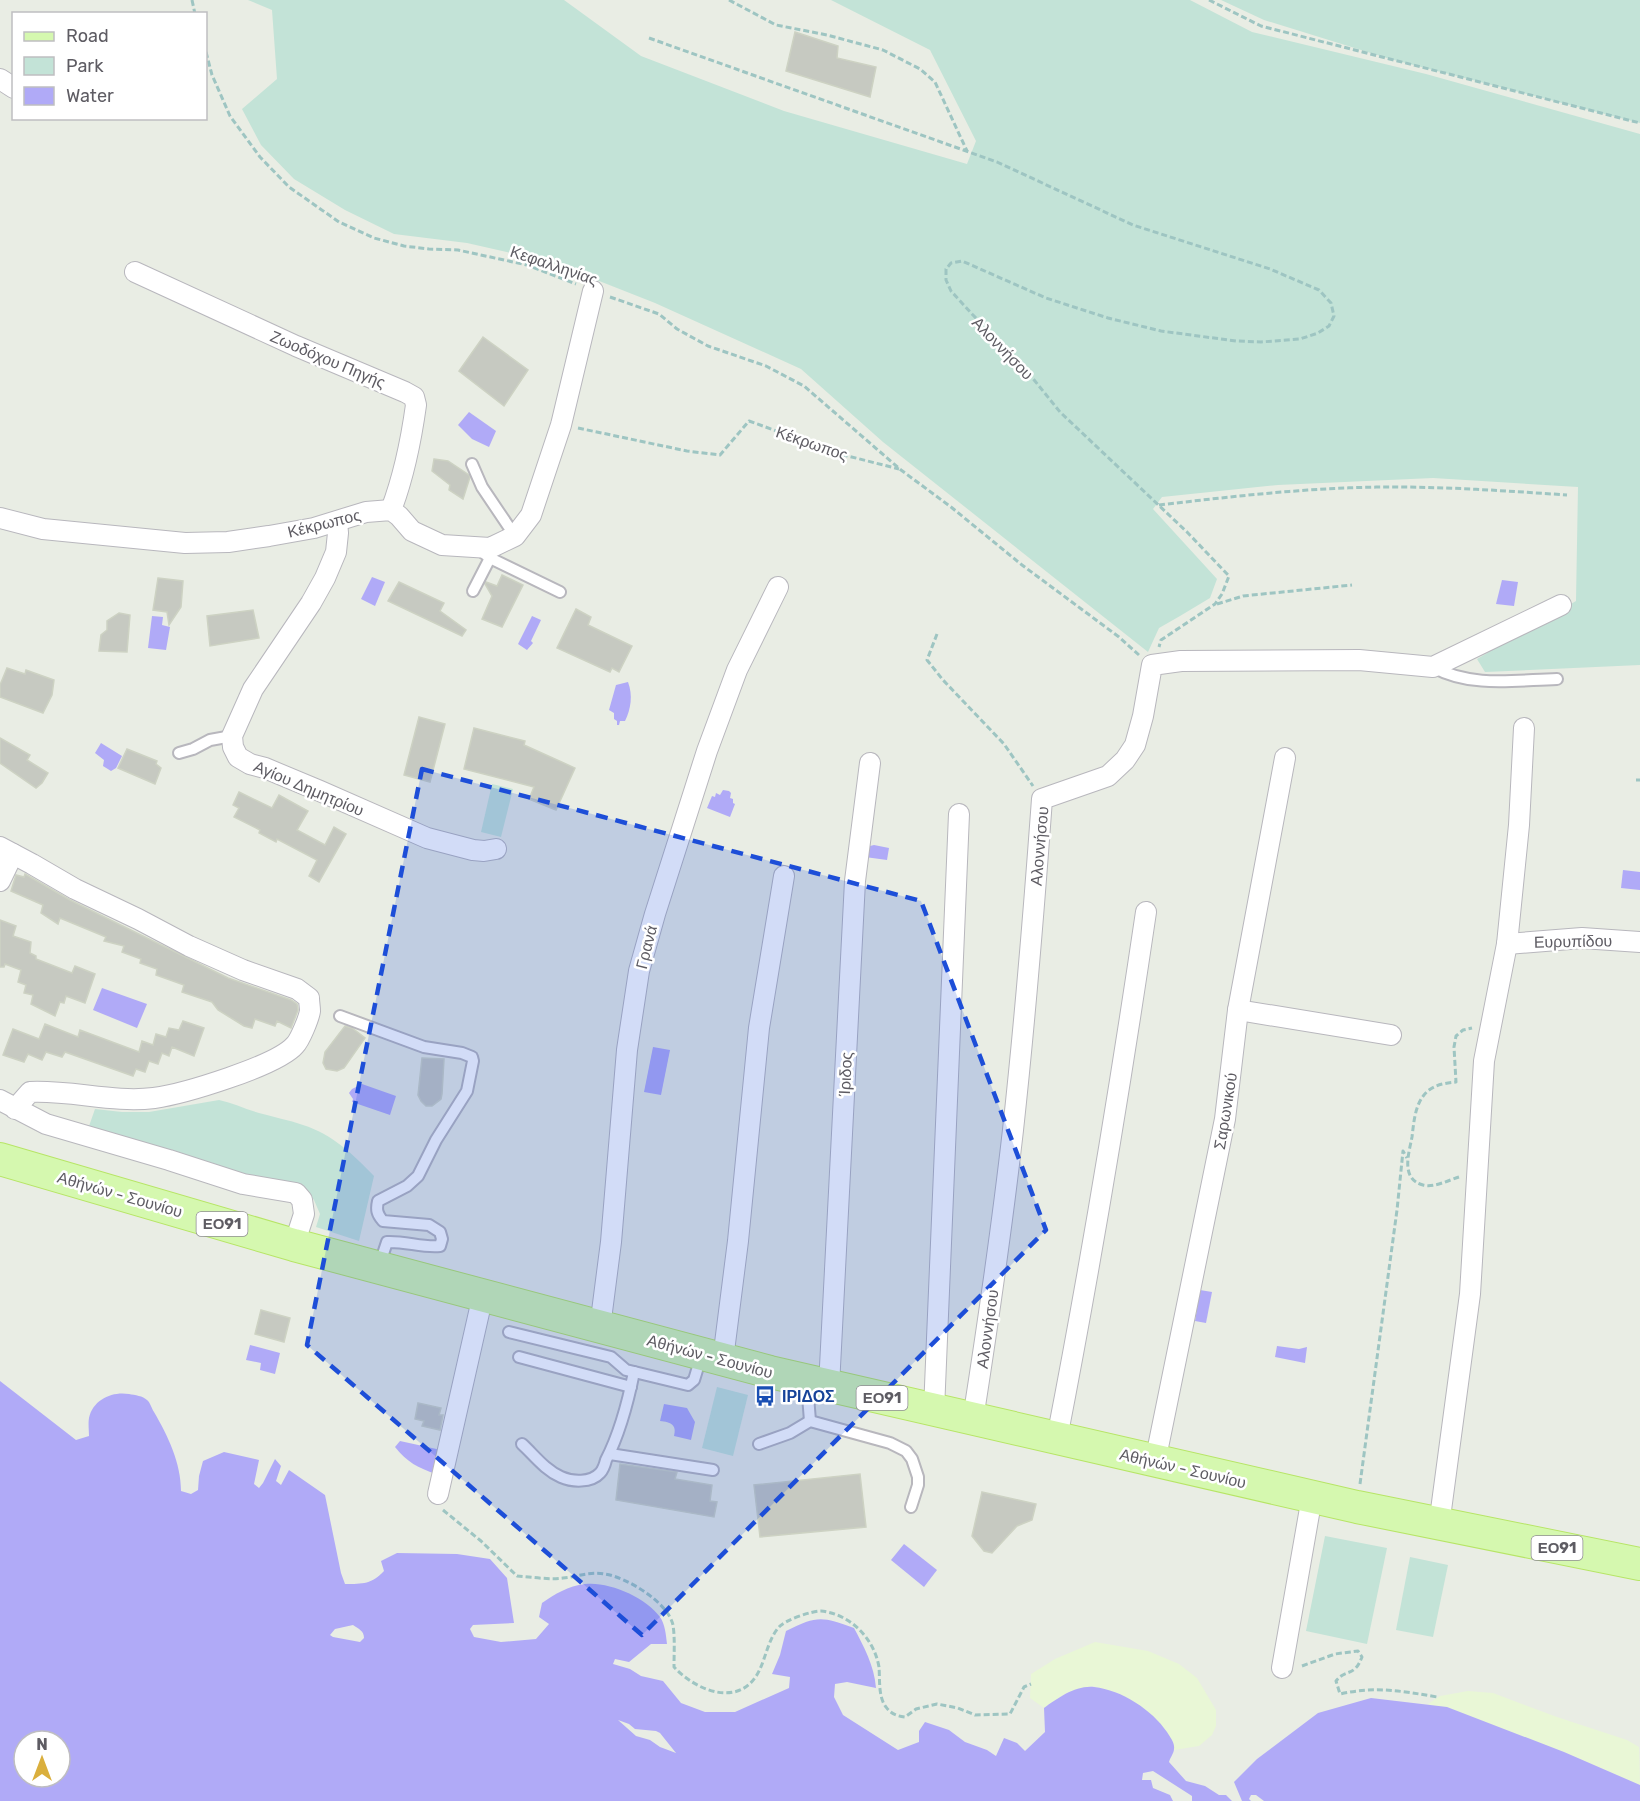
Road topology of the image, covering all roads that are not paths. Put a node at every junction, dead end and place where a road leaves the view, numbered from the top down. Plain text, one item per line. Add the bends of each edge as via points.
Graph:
1 (135, 272) dead end
2 (594, 291) road end
3 (472, 464) dead end
4 (391, 510) junction
5 (0, 518) edge
6 (337, 522) junction
7 (515, 536) junction
8 (484, 553) junction
9 (778, 587) dead end
10 (473, 591) dead end
11 (560, 592) dead end
12 (1561, 605) dead end
13 (1433, 667) junction
14 (1557, 679) dead end
15 (1524, 728) dead end
16 (232, 736) junction
17 (179, 753) dead end
18 (1285, 758) dead end
19 (870, 763) dead end
20 (959, 814) dead end
21 (496, 849) dead end
22 (6, 851) edge
23 (784, 876) dead end
24 (0, 881) edge
25 (1146, 912) dead end
26 (1640, 942) edge
27 (1507, 944) junction
28 (1238, 1010) junction
29 (340, 1016) dead end
30 (1391, 1035) dead end
31 (7, 1105) edge
32 (0, 1159) edge
33 (294, 1245) junction
34 (378, 1268) junction
35 (483, 1295) junction
36 (600, 1327) junction
37 (509, 1332) dead end
38 (519, 1357) dead end
39 (713, 1357) junction
40 (634, 1372) junction
41 (818, 1383) junction
42 (630, 1387) junction
43 (934, 1410) junction
44 (974, 1419) junction
45 (810, 1422) junction
46 (1057, 1438) junction
47 (522, 1444) dead end
48 (759, 1444) dead end
49 (610, 1454) junction
50 (1155, 1461) junction
51 (713, 1470) dead end
52 (438, 1494) road end
53 (1312, 1497) junction
54 (911, 1507) dead end
55 (1439, 1525) junction
56 (1640, 1564) edge
57 (1282, 1668) road end

1 - 4 street, Ζωοδόχου Πηγής via 414,397 416,405 403,477
2 - 7 street via 561,425 531,515
3 - 7 lane via 482,487
4 - 6 street, Κέκρωπος via 366,512
4 - 8 street via 412,531 442,545
5 - 6 street, Κέκρωπος via 43,529 185,543 228,542
6 - 16 street via 336,552 325,578 253,689
7 - 8 street
8 - 10 lane
8 - 11 lane
9 - 36 street, Γρανά via 737,670 711,741 639,971 627,1050
12 - 13 street
13 - 14 lane via 1470,680
13 - 44 street, Αλοννήσου via 1359,660 1181,661 1152,666 1135,745 1125,760 1108,776 1042,799 1013,1129
15 - 27 street
16 - 17 lane
16 - 21 street, Αγίου Δημητρίου via 238,757 250,764 426,838 473,850
18 - 28 street, Σαρωνικού
19 - 41 street, Ίριδος via 855,881
20 - 43 street
22 - 24 street
22 - 31 street via 189,946 297,989 309,998 310,1011 297,1044 283,1055 201,1088 153,1098 30,1092
23 - 39 street via 759,1028 738,1242
25 - 46 street via 1115,1118
26 - 27 street, Ευρυπίδου via 1582,938
27 - 55 street via 1484,1061 1470,1294
28 - 30 street
28 - 50 street, Σαρωνικού via 1225,1119
29 - 34 lane via 423,1047 462,1053 473,1061 467,1091 418,1176 378,1202 376,1209 383,1221 429,1225 440,1232 440,1246 387,1242
31 - 33 street via 46,1124 243,1184 296,1193 302,1200 304,1214
32 - 33 main road, Αθήνών - Σουνίου / ΕΟ91
33 - 34 main road, Αθήνών - Σουνίου / ΕΟ91
34 - 35 main road, Αθήνών - Σουνίου / ΕΟ91
35 - 36 main road, Αθήνών - Σουνίου / ΕΟ91
35 - 52 street
36 - 39 main road, Αθήνών - Σουνίου / ΕΟ91
37 - 40 lane via 611,1357
38 - 42 lane
39 - 40 lane via 688,1385
39 - 41 main road, Αθήνών - Σουνίου / ΕΟ91
40 - 42 lane
41 - 43 main road, Αθήνών - Σουνίου / ΕΟ91
41 - 45 lane
42 - 49 lane
43 - 44 main road, Αθήνών - Σουνίου / ΕΟ91
44 - 46 main road, Αθήνών - Σουνίου / ΕΟ91
45 - 48 lane
45 - 54 lane via 890,1443 906,1451 918,1477
46 - 50 main road, Αθήνών - Σουνίου / ΕΟ91
47 - 49 lane via 546,1467 575,1481 600,1473
49 - 51 lane
50 - 53 main road, Αθήνών - Σουνίου / ΕΟ91
53 - 55 main road, Αθήνών - Σουνίου / ΕΟ91
53 - 57 street
55 - 56 main road, Αθήνών - Σουνίου / ΕΟ91

